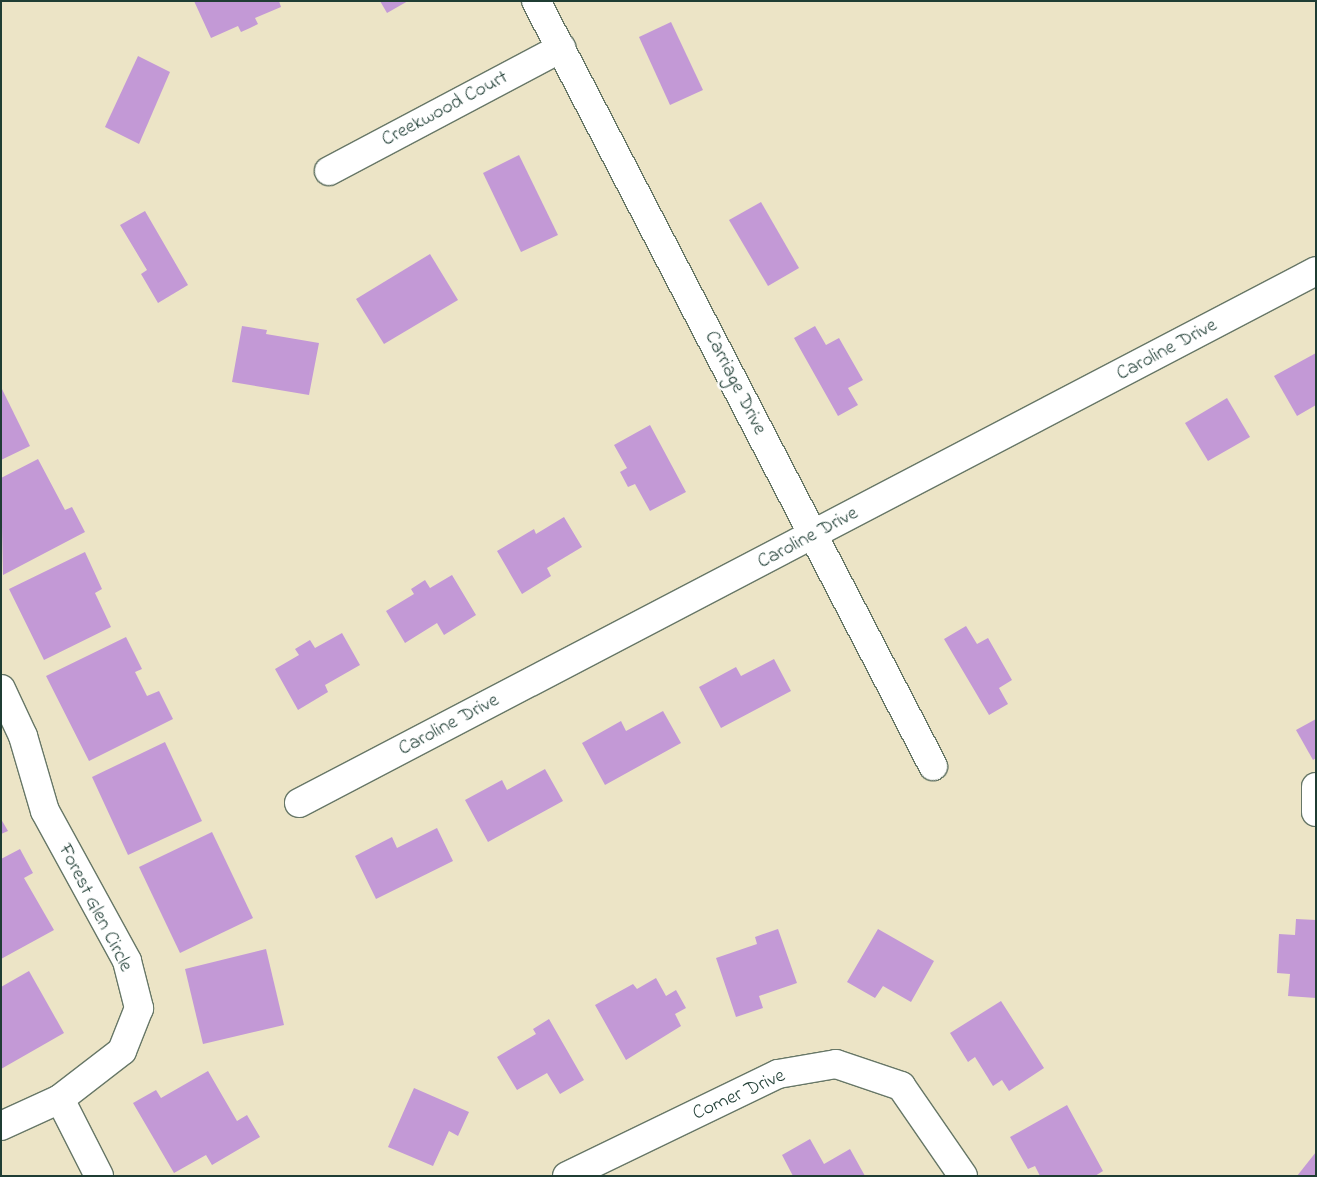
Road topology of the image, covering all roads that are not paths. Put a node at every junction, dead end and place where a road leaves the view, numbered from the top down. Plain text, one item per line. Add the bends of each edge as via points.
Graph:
1 (536, 1) edge
2 (560, 48) junction
3 (329, 171) dead end
4 (1316, 271) edge
5 (813, 535) junction
6 (1, 689) edge
7 (933, 766) dead end
8 (1316, 787) edge
9 (299, 803) dead end
10 (1316, 812) edge
11 (60, 1098) junction
12 (1, 1126) edge
13 (99, 1176) edge
14 (567, 1176) edge
15 (963, 1176) edge

1 - 2 street, Carriage Drive
2 - 3 street, Creekwood Court
2 - 5 street, Carriage Drive
4 - 5 street, Caroline Drive
5 - 7 street, Carriage Drive
5 - 9 street, Caroline Drive
6 - 11 street, Forest Glen Circle via 23,736 45,811 127,960 138,1008 122,1051
8 - 10 street
11 - 12 street, Forest Glen Circle
11 - 13 street
14 - 15 street, Comer Drive via 778,1074 836,1064 901,1086

